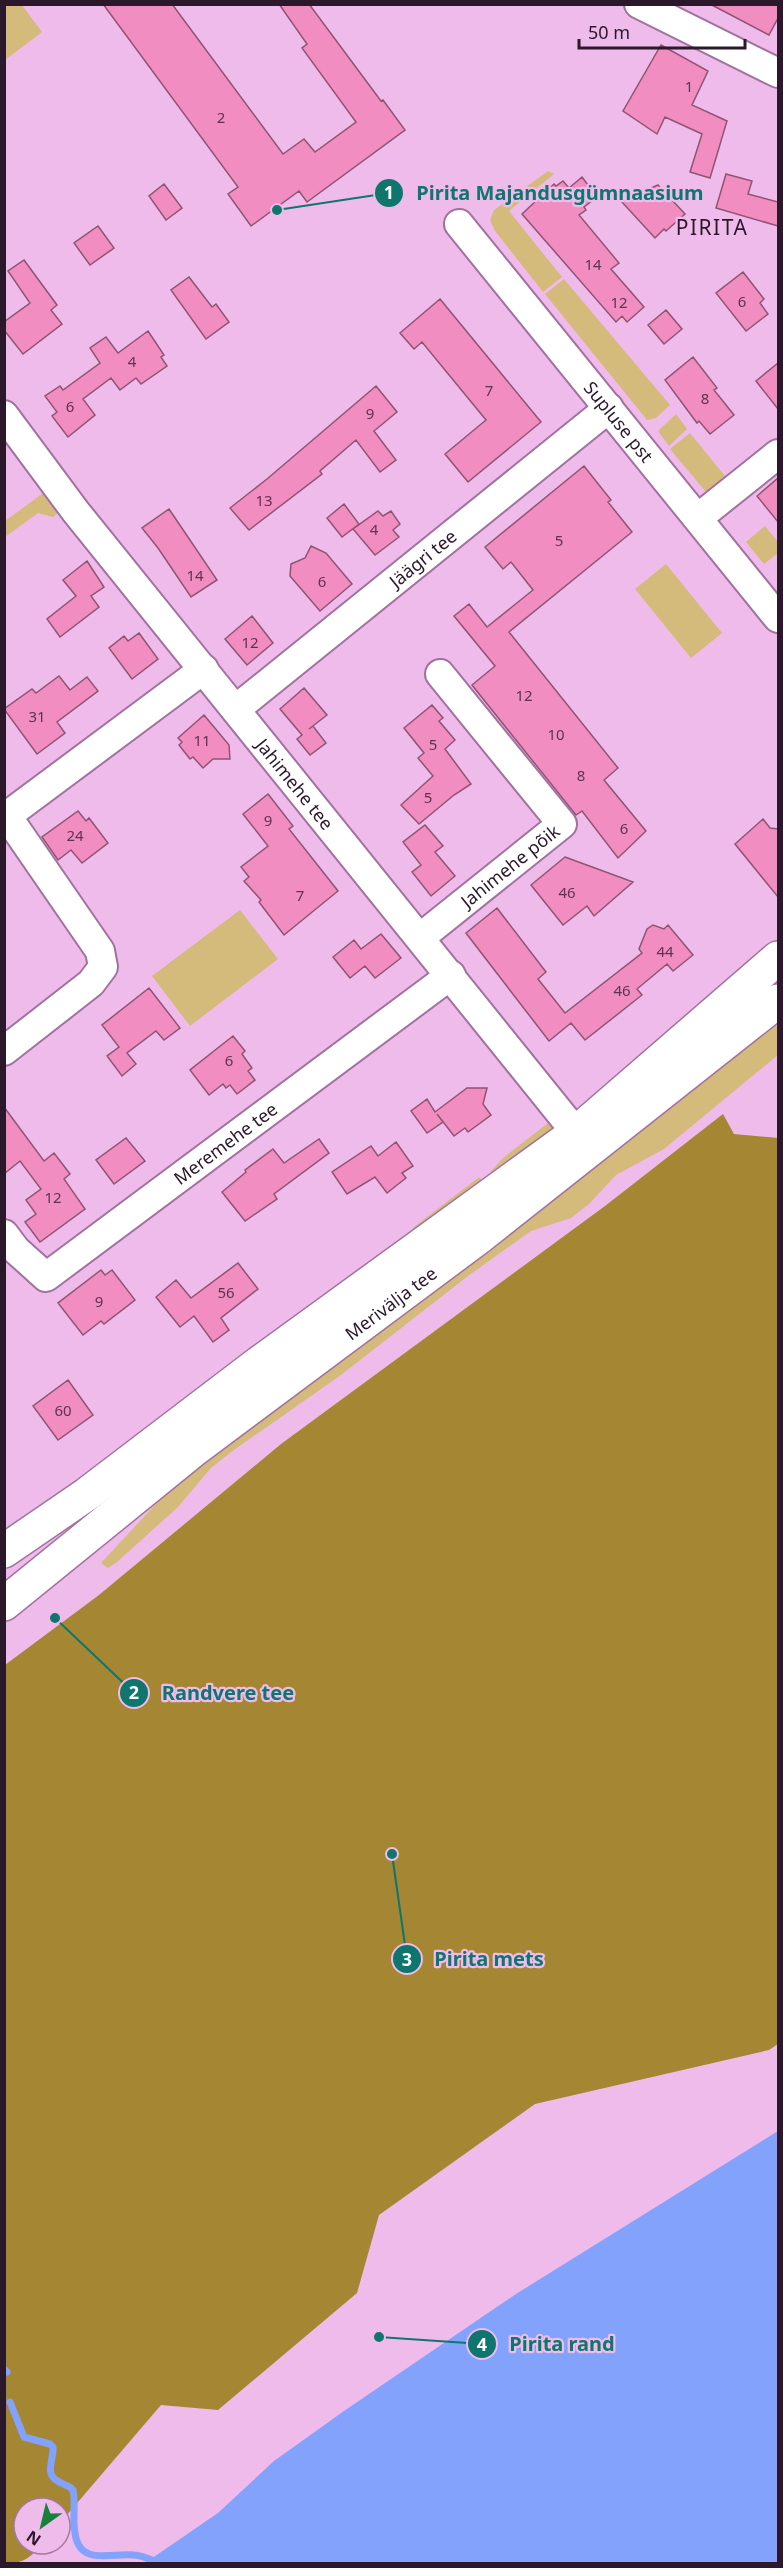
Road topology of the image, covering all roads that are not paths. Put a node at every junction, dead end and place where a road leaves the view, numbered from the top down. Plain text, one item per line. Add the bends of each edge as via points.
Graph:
1 (639, 4) edge
2 (778, 73) edge
3 (459, 224) dead end
4 (609, 408) junction
5 (4, 415) edge
6 (778, 453) edge
7 (698, 518) junction
8 (778, 618) edge
9 (204, 669) junction
10 (440, 674) dead end
11 (237, 709) junction
12 (6, 817) edge
13 (421, 938) junction
14 (778, 958) edge
15 (451, 975) junction
16 (778, 1001) edge
17 (4, 1052) edge
18 (583, 1141) junction
19 (4, 1234) edge
20 (4, 1551) edge
21 (4, 1604) edge

1 - 2 street
3 - 4 street, Supluse pst
4 - 7 street, Supluse pst
4 - 11 street, Jäägri tee
5 - 9 street, Jahimehe tee via 76,512
6 - 7 street
7 - 8 street, Supluse pst
9 - 11 street, Jahimehe tee
9 - 12 street
10 - 13 street, Jahimehe põik via 562,824
11 - 13 street, Jahimehe tee
12 - 17 street via 100,951 103,968 91,983
13 - 15 street, Jahimehe tee
14 - 18 main road, Merivälja tee
15 - 18 street, Jahimehe tee
15 - 19 street, Meremehe tee via 46,1277
16 - 18 main road, Merivälja tee
18 - 20 main road, Merivälja tee via 259,1363 87,1494
18 - 21 main road, Merivälja tee via 478,1238 195,1449

